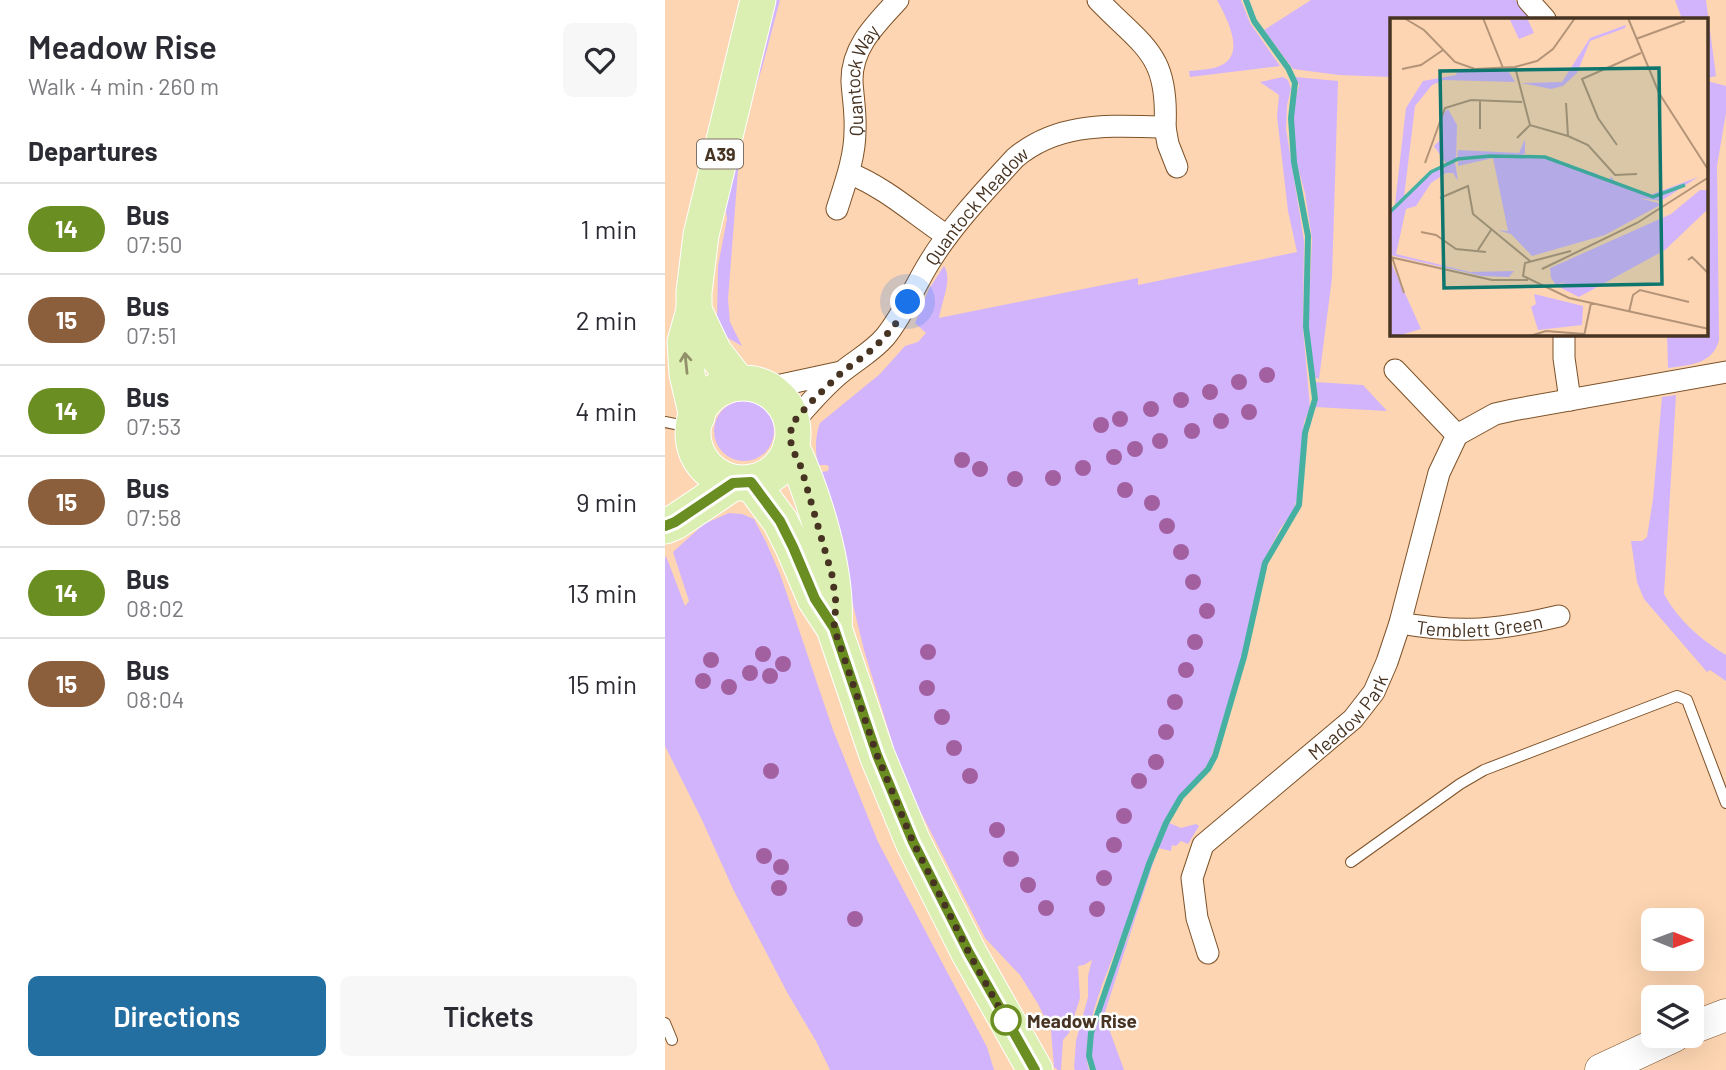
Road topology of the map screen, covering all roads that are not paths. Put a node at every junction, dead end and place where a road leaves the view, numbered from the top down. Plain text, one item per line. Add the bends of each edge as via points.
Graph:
1 (758, 0) edge
2 (898, 0) edge
3 (1528, 0) edge
4 (1094, 4) edge
5 (1544, 18) edge
6 (1165, 127) junction
7 (1177, 167) dead end
8 (849, 173) junction
9 (837, 209) dead end
10 (947, 236) junction
11 (694, 310) junction
12 (1564, 336) edge
13 (1395, 370) dead end
14 (842, 372) junction
15 (1726, 372) edge
16 (753, 386) junction
17 (1570, 400) junction
18 (689, 430) edge
19 (1457, 435) junction
20 (791, 436) junction
21 (742, 482) junction
22 (665, 519) edge
23 (665, 526) edge
24 (1559, 616) dead end
25 (1400, 623) junction
26 (834, 628) junction
27 (1726, 803) edge
28 (1351, 862) dead end
29 (1208, 953) dead end
30 (1726, 1015) edge
31 (665, 1023) edge
32 (1704, 1023) edge
33 (672, 1040) dead end
34 (1648, 1048) edge
35 (1035, 1070) edge
36 (1601, 1070) edge

1 - 11 main road, A39 via 701,235
2 - 8 street, Quantock Way via 869,32 854,61 855,132
3 - 5 street
4 - 6 street via 1137,36 1157,64 1165,88
6 - 7 street
6 - 10 street, Quantock Meadow via 1076,129 1047,137 1014,158
8 - 9 street, Quantock Way
8 - 10 street via 888,192
10 - 14 street, Quantock Meadow via 898,321
11 - 16 main road via 714,352
18 -> 11 main road, A39 via 685,360 687,328
12 - 17 street
13 - 19 street
14 - 16 street, Quantock Meadow
14 - 20 street, Quantock Meadow via 809,404
15 - 17 street
16 - 18 main road via 720,388 709,397
16 - 20 main road via 784,402
17 - 19 street via 1496,414
18 - 21 main road via 708,469 716,476
18 - 22 main road via 692,476
19 - 25 street, Meadow Park via 1439,473
20 - 21 main road via 779,467
20 - 26 main road via 832,575
21 - 23 main road
21 - 26 main road via 780,521 815,599
24 - 25 street, Temblett Green via 1457,631
25 - 29 street, Meadow Park via 1374,692 1353,719 1203,845 1192,878
26 - 35 main road via 877,755 913,842
27 - 28 lane via 1687,700 1677,696 1484,770
30 - 32 main road
31 - 33 lane
34 - 36 main road

